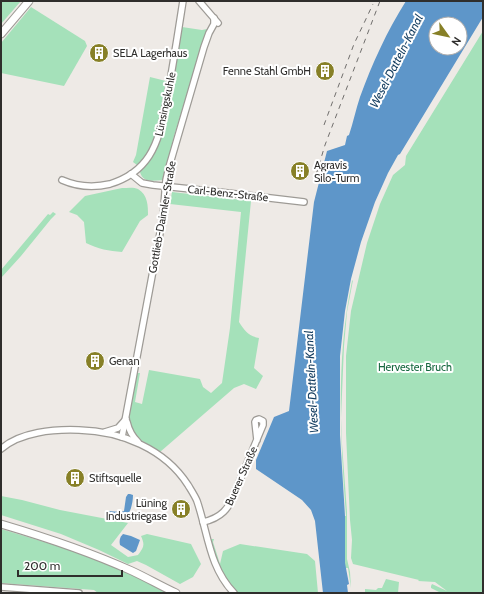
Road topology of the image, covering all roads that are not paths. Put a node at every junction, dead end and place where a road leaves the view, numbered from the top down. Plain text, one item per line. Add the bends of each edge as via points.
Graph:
1 (29, 1) edge
2 (183, 1) edge
3 (199, 1) edge
4 (214, 18) junction
5 (218, 23) dead end
6 (1, 34) edge
7 (131, 174) junction
8 (62, 180) dead end
9 (166, 187) junction
10 (304, 202) dead end
11 (126, 419) junction
12 (104, 433) junction
13 (122, 437) junction
14 (257, 440) dead end
15 (139, 444) junction
16 (1, 449) edge
17 (203, 522) junction
18 (1, 524) edge
19 (1, 587) edge
20 (79, 593) edge
21 (176, 593) edge
22 (234, 593) edge

1 - 6 main road
2 - 7 street, Lünsingskuhle via 159,135 149,157
3 - 4 street
4 - 5 street
4 - 9 street, Gottlieb-Daimler-Straße via 169,167
7 - 8 street, Lünsingskuhle via 115,182 84,187
7 - 9 street, Carl-Benz-Straße via 142,183
9 - 10 street, Carl-Benz-Straße
9 - 11 street, Gottlieb-Daimler-Straße via 163,217
11 - 12 street via 116,429
11 - 13 street, Gottlieb-Daimler-Straße
11 - 15 street via 130,432
12 - 13 street
12 - 16 street via 76,430 40,433 16,439
13 - 15 street
14 - 17 street, Buerer Straße via 229,506 222,514
15 - 17 street via 159,455 182,477 197,501
17 - 22 street via 216,565
18 - 21 main road via 88,553
19 - 20 street

